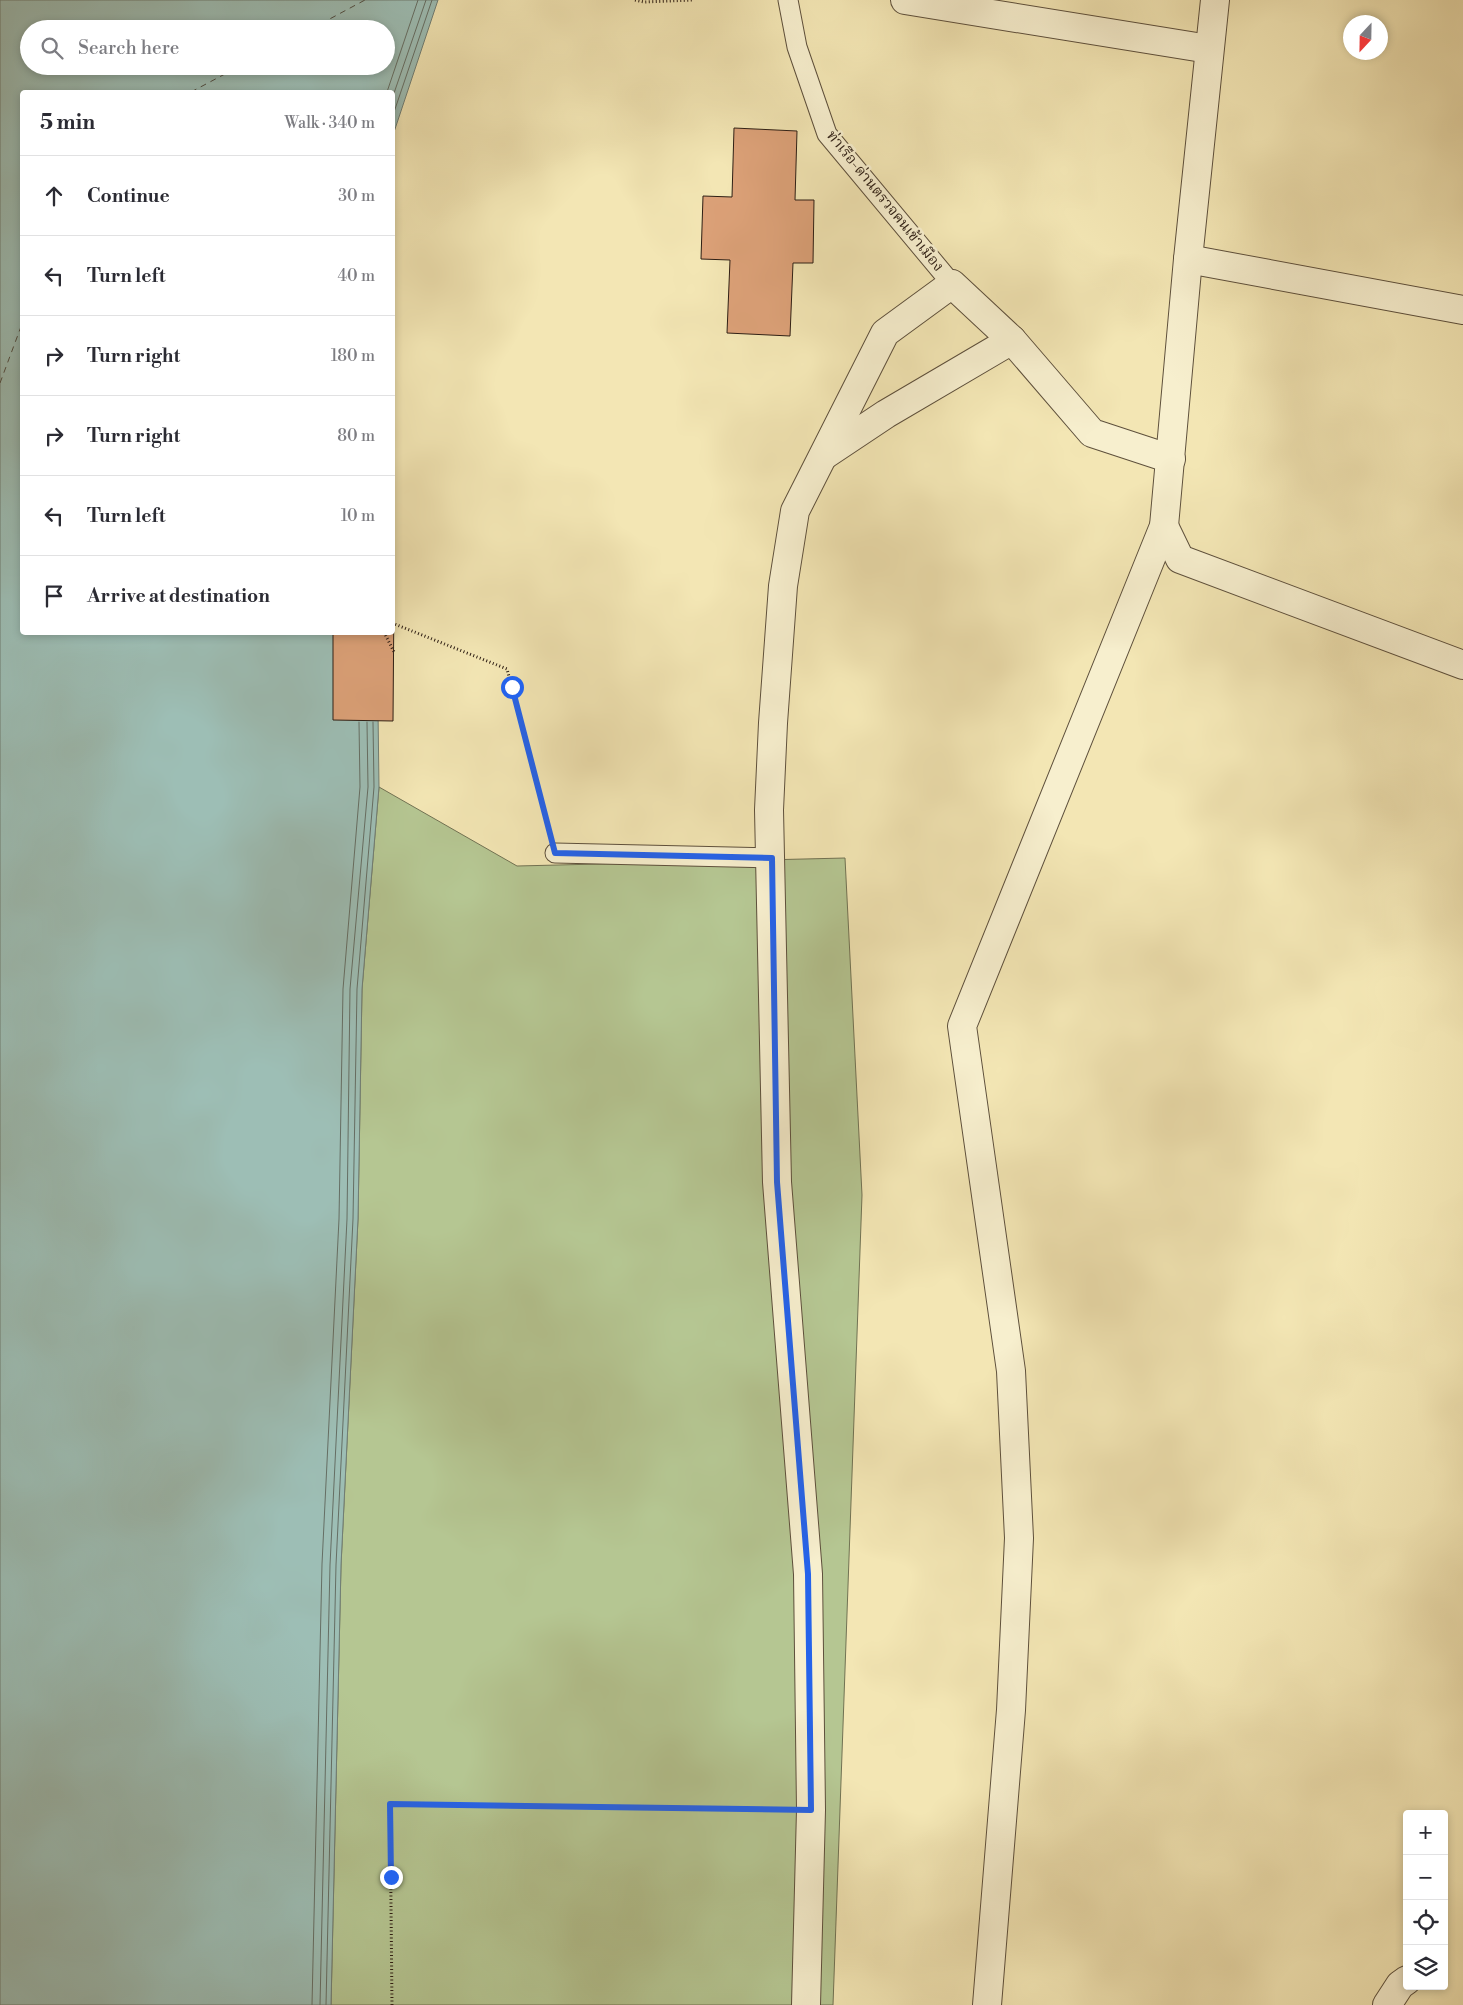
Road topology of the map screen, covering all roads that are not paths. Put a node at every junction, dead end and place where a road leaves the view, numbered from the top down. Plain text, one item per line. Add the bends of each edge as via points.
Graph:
1 (788, 0) edge
2 (905, 0) edge
3 (1215, 0) edge
4 (1208, 49) junction
5 (1188, 259) junction
6 (952, 284) junction
7 (1463, 310) edge
8 (1012, 340) junction
9 (822, 456) junction
10 (1171, 459) junction
11 (1164, 526) junction
12 (1463, 665) edge
13 (555, 853) road end
14 (772, 858) junction
15 (1403, 1983) edge
16 (806, 2005) edge
17 (987, 2005) edge
18 (1387, 2005) edge

1 - 6 lane, ท่าเรือ-ด่านตรวจคนเข้าเมือง via 797,47 827,134
2 - 4 street
3 - 4 street
4 - 5 street
5 - 7 street
5 - 10 street
6 - 8 street
6 - 9 street via 885,333
8 - 9 street
8 - 10 street via 1092,433
9 - 14 street via 795,511 783,586 769,810
10 - 11 street
11 - 12 street via 1180,559
11 - 17 street via 962,1026 1011,1371 1019,1538 1011,1710
13 - 14 lane
14 - 16 street via 777,1182 808,1574 811,1810
15 - 18 street

